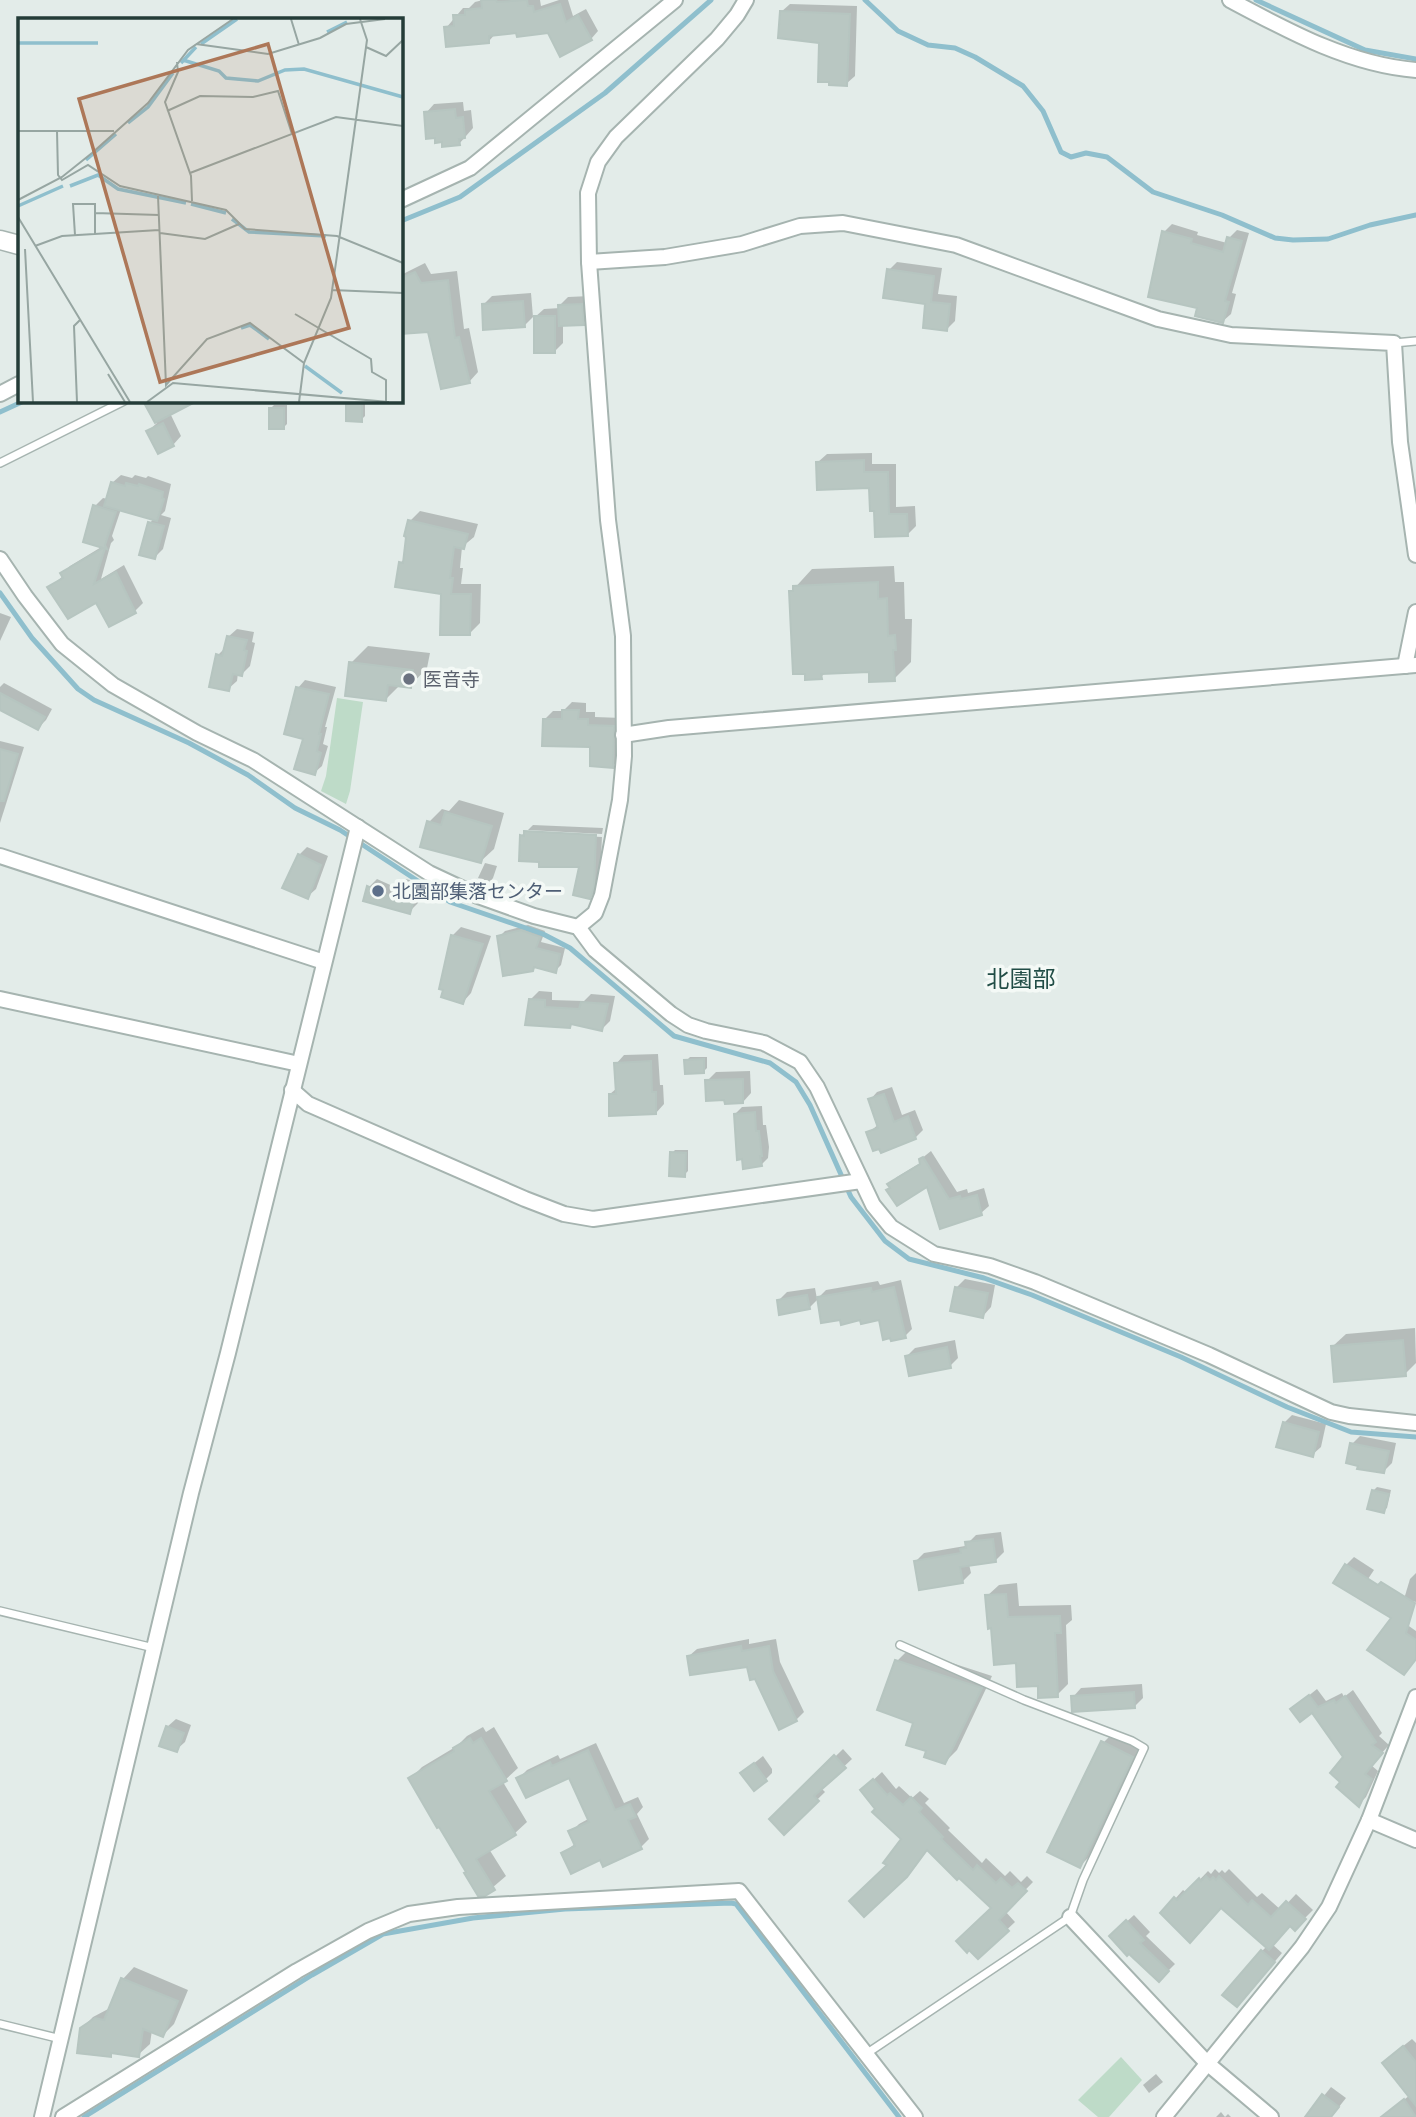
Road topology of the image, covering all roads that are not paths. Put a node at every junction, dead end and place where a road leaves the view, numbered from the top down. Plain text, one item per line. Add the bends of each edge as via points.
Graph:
1 (675, 0) edge
2 (746, 0) edge
3 (1230, 0) edge
4 (1416, 70) edge
5 (402, 200) edge
6 (0, 240) edge
7 (18, 245) edge
8 (589, 262) junction
9 (1416, 341) edge
10 (1394, 343) junction
11 (18, 385) edge
12 (0, 394) edge
13 (122, 402) edge
14 (0, 463) edge
15 (1412, 499) edge
16 (1416, 555) edge
17 (0, 559) edge
18 (1416, 612) edge
19 (1410, 666) edge
20 (623, 734) junction
21 (358, 827) junction
22 (0, 856) edge
23 (578, 927) junction
24 (324, 962) junction
25 (0, 999) edge
26 (299, 1064) junction
27 (292, 1090) junction
28 (861, 1181) junction
29 (1416, 1423) edge
30 (0, 1611) edge
31 (900, 1645) dead end
32 (154, 1648) junction
33 (1416, 1697) edge
34 (1368, 1820) junction
35 (1416, 1840) edge
36 (1070, 1917) junction
37 (0, 2024) edge
38 (61, 2039) junction
39 (865, 2054) junction
40 (1208, 2063) junction
41 (42, 2117) edge
42 (63, 2117) edge
43 (915, 2117) edge
44 (1164, 2117) edge
45 (1271, 2117) edge

1 - 5 street via 470,168
2 - 8 street via 717,39 615,137 598,162 588,193
3 - 4 street via 1335,51
6 - 7 street
8 - 10 street via 665,257 742,243 800,226 842,223 956,245 1158,319 1208,331
8 - 20 street via 608,520 623,636
9 - 10 lane
10 - 15 street via 1400,442
11 - 12 street
13 - 14 lane
15 - 16 street
17 - 21 street via 62,644 113,685 253,760
18 - 19 street
19 - 20 street
20 - 23 street via 620,800 602,895 595,913
21 - 23 street via 429,873 478,896
21 - 24 street
22 - 24 street
23 - 28 street via 595,950 688,1025 764,1044 800,1062 817,1087
24 - 26 street
25 - 26 street
26 - 27 street
27 - 28 street via 308,1104 525,1199 593,1219
27 - 32 street
28 - 29 street via 891,1227 934,1254 1035,1282 1331,1412
30 - 32 lane
31 - 36 lane via 1144,1748
32 - 38 street
33 - 34 street
34 - 35 street
34 - 40 street via 1329,1907
36 - 39 lane
36 - 40 street
37 - 38 lane
38 - 41 street
39 - 42 street via 739,1891 457,1908 409,1914 368,1931
39 - 43 street
40 - 44 street
40 - 45 street

